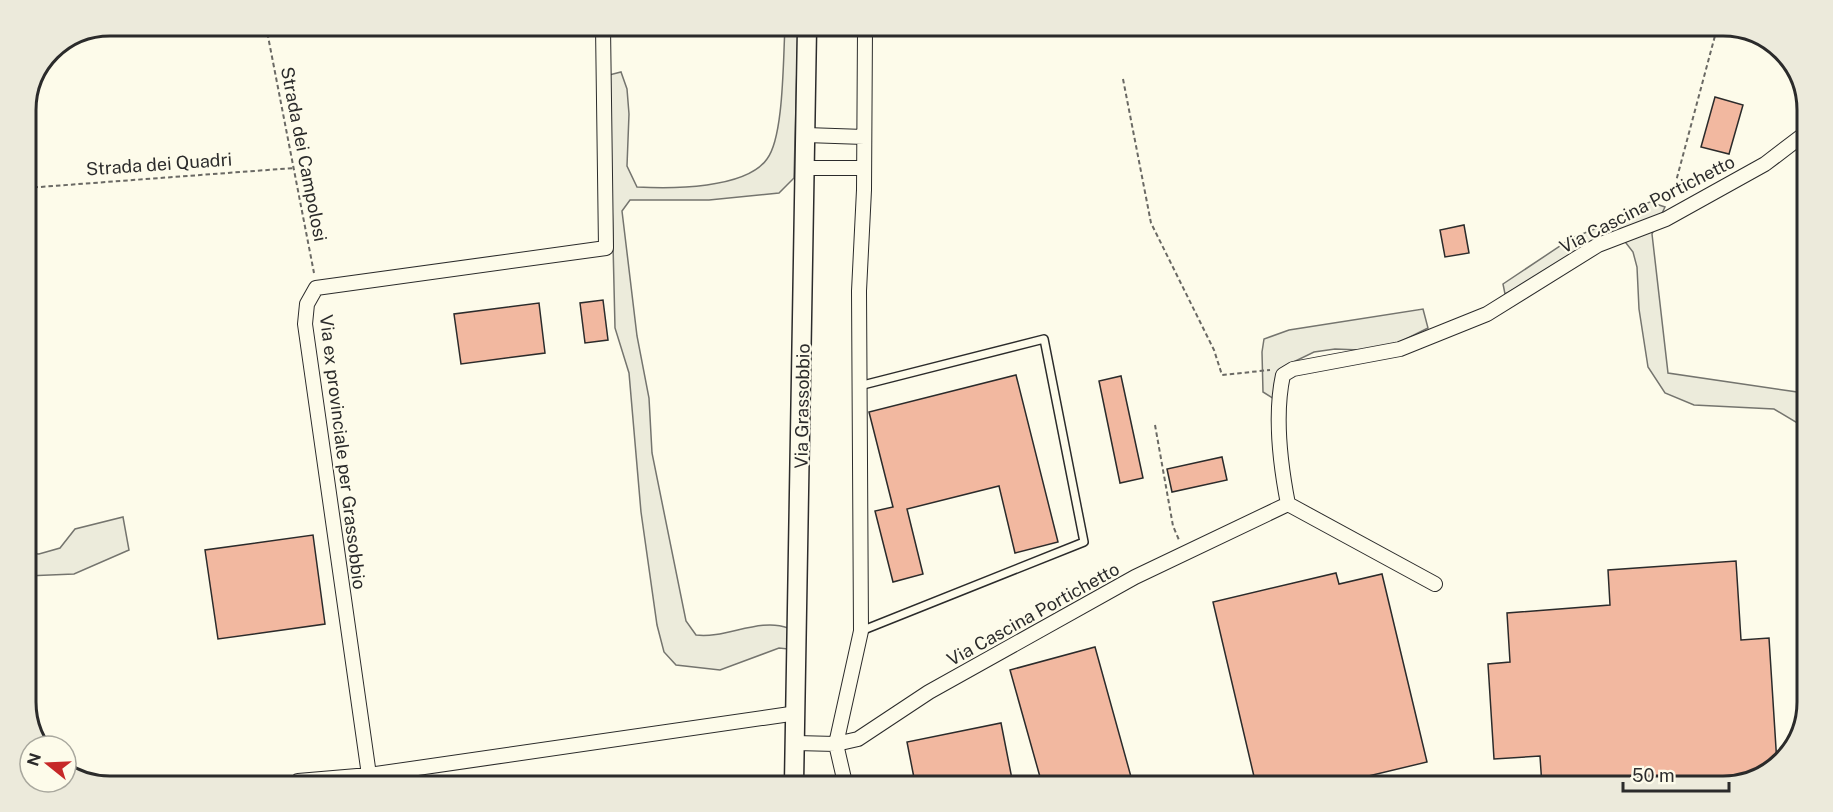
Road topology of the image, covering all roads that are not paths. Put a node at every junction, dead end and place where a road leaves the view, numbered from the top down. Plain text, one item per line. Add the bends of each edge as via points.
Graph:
1 (603, 36) edge
2 (807, 36) edge
3 (866, 36) edge
4 (806, 135) junction
5 (864, 137) junction
6 (1797, 140) edge
7 (806, 168) junction
8 (864, 168) junction
9 (859, 386) junction
10 (1288, 504) junction
11 (1435, 584) dead end
12 (861, 631) junction
13 (796, 713) junction
14 (796, 743) junction
15 (836, 744) junction
16 (369, 775) junction
17 (357, 776) edge
18 (794, 776) edge
19 (843, 776) edge

1 - 16 street, Via ex provinciale per Grassobbio via 606,248 316,288 307,304 305,324
2 - 4 street, Via Grassobbio
3 - 5 street
4 - 5 street
4 - 7 street, Via Grassobbio
5 - 8 street
6 - 10 street, Via Cascina Portichetto via 1765,164 1666,219 1598,245 1487,314 1400,349 1293,369 1283,375 1281,464
7 - 8 street
7 - 13 street, Via Grassobbio
8 - 9 street
9 - 12 street
9 - 12 lane via 1044,339 1084,542
10 - 11 street
10 - 15 street, Via Cascina Portichetto via 1135,577 929,692 858,739
12 - 15 street
13 - 14 street, Via Grassobbio
13 - 16 street
14 - 15 street, Via Cascina Portichetto
14 - 18 street, Via Grassobbio
15 - 19 street
16 - 17 street

